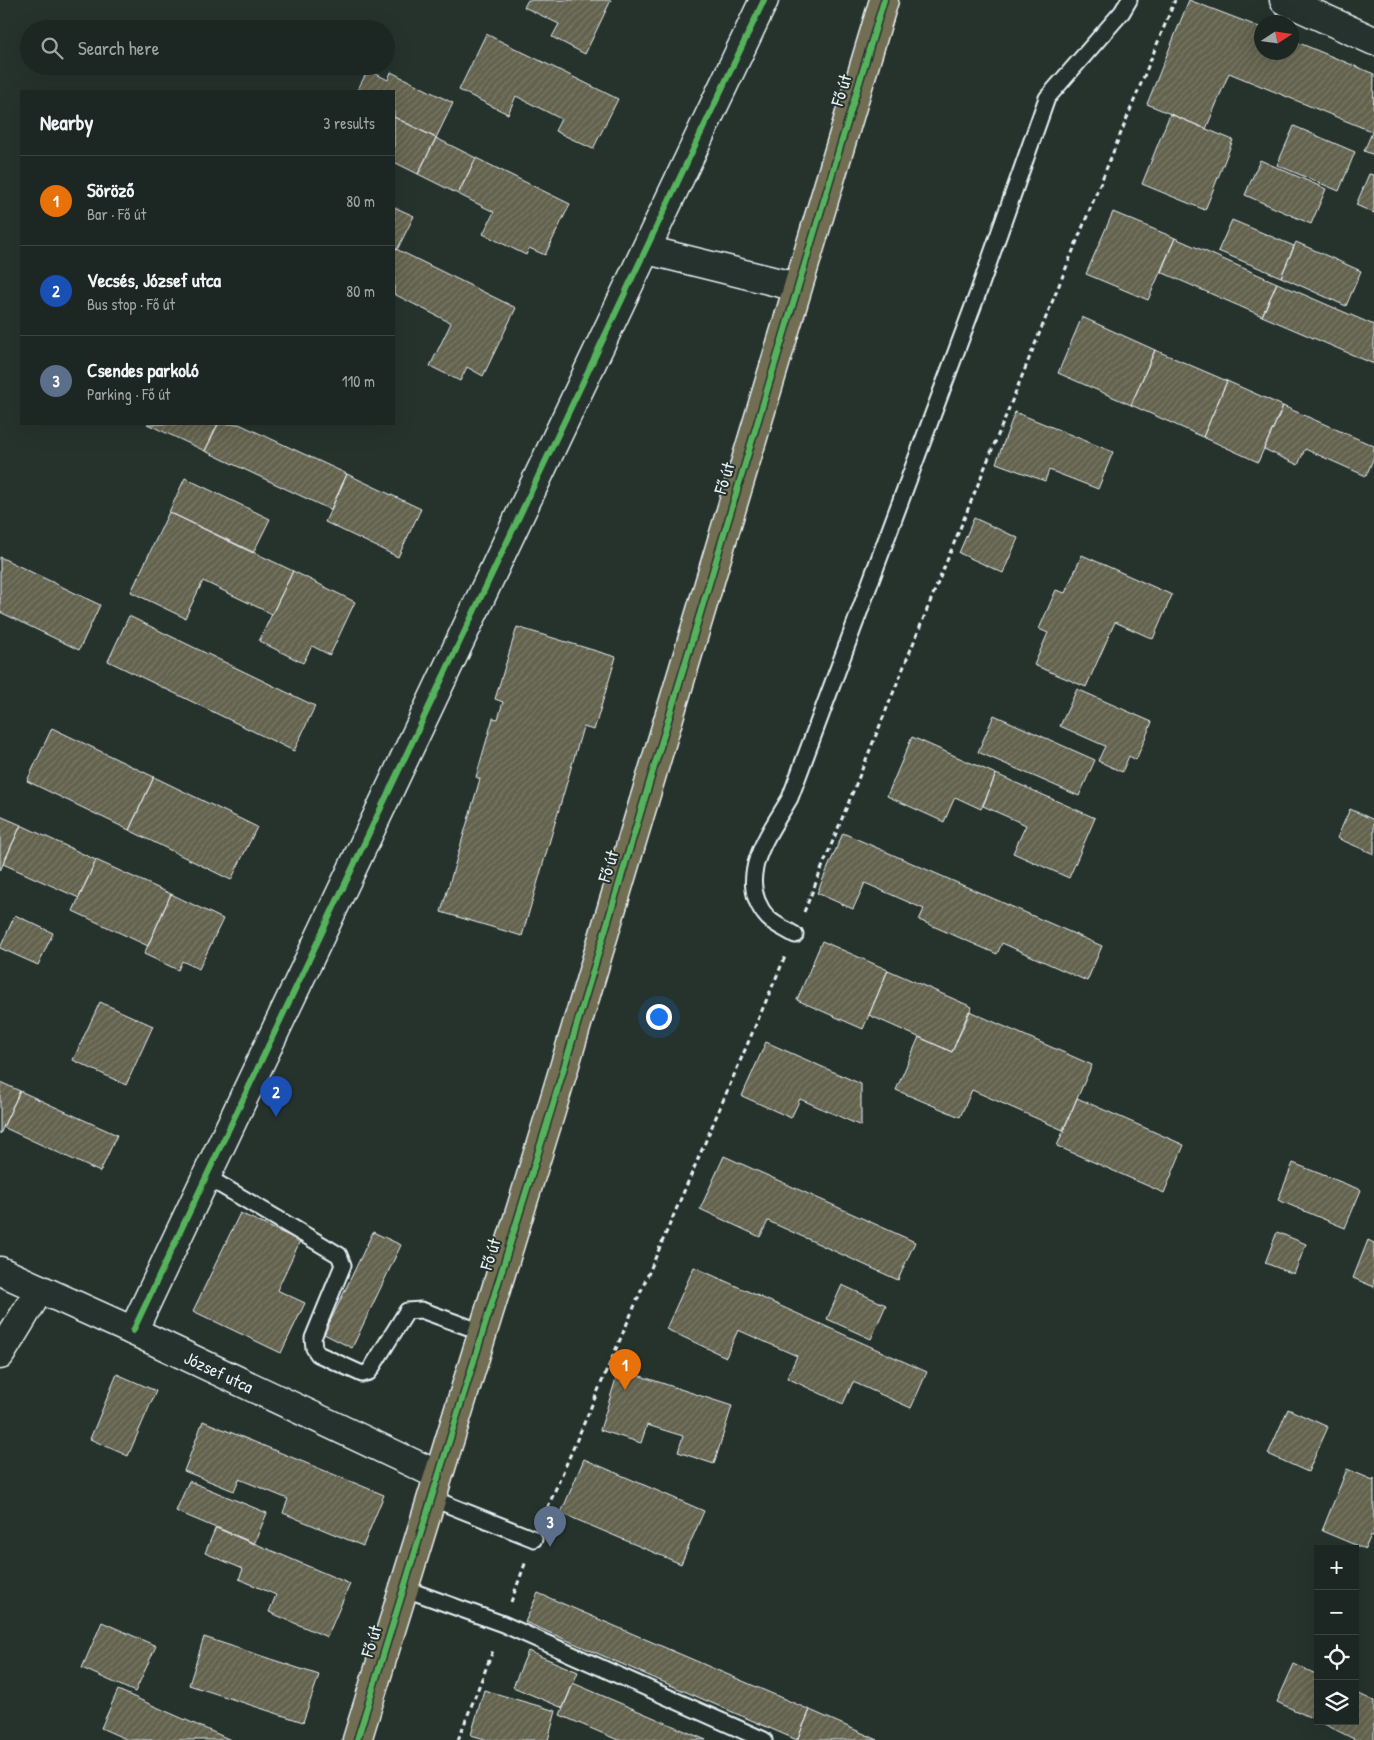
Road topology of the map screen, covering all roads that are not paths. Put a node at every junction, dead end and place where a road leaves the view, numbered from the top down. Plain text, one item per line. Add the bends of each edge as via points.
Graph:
1 (764, 0) edge
2 (884, 0) edge
3 (1129, 0) edge
4 (1284, 0) edge
5 (1374, 41) edge
6 (647, 250) junction
7 (798, 287) junction
8 (795, 935) road end
9 (206, 1177) junction
10 (0, 1271) edge
11 (40, 1289) junction
12 (133, 1331) junction
13 (482, 1332) junction
14 (0, 1355) edge
15 (434, 1487) junction
16 (534, 1539) road end
17 (403, 1588) junction
18 (357, 1740) edge
19 (764, 1740) edge

1 - 6 street
2 - 7 main road, Fő út
3 - 8 lane via 1047,98 790,798 756,858 753,893 769,919
4 - 5 street
6 - 7 street
6 - 9 street
7 - 13 main road, Fő út
9 - 12 street
9 - 13 lane via 340,1255 343,1265 313,1338 318,1354 362,1374 370,1372 407,1311 421,1310
10 - 11 street, József utca
11 - 12 street, József utca
11 - 14 street
12 - 15 street, József utca
13 - 15 main road, Fő út
15 - 16 lane
15 - 17 main road, Fő út
17 - 18 main road, Fő út
17 - 19 lane via 503,1624

